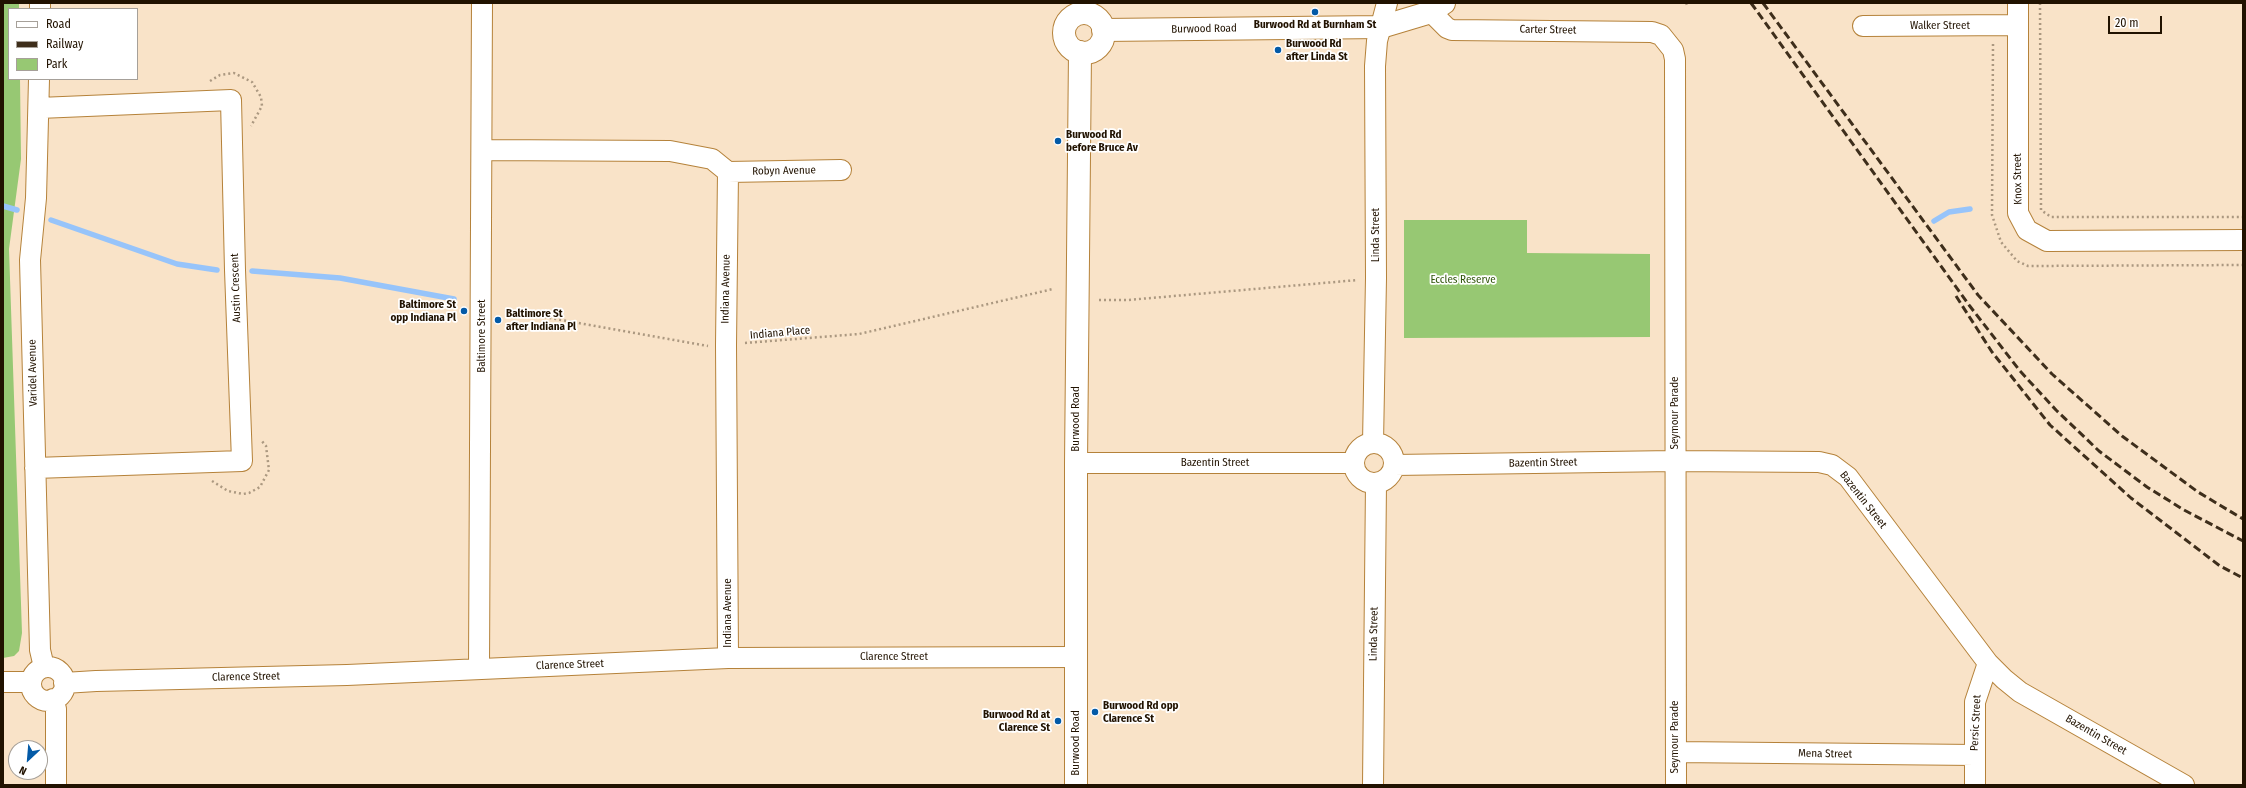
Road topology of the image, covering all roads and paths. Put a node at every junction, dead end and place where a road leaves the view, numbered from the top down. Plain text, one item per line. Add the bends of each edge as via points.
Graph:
1 (482, 3) edge
2 (1387, 3) edge
3 (2018, 3) edge
4 (2040, 3) edge
5 (1080, 8) edge
6 (1438, 8) edge
7 (2016, 25) junction
8 (1863, 26) dead end
9 (1994, 26) junction
10 (1381, 27) junction
11 (1103, 30) junction
12 (1668, 42) joint
13 (1080, 52) junction
14 (39, 80) edge
15 (204, 86) dead end
16 (39, 108) junction
17 (248, 133) dead end
18 (482, 150) junction
19 (841, 170) dead end
20 (728, 172) junction
21 (2243, 217) edge
22 (2243, 240) edge
23 (2243, 266) edge
24 (1376, 278) junction
25 (1053, 289) dead end
26 (1099, 300) dead end
27 (505, 310) dead end
28 (726, 345) junction
29 (260, 439) dead end
30 (1373, 443) junction
31 (1674, 461) junction
32 (1076, 463) junction
33 (1354, 463) junction
34 (1394, 465) junction
35 (35, 468) junction
36 (208, 478) dead end
37 (1376, 483) junction
38 (1076, 657) junction
39 (728, 658) junction
40 (1988, 663) junction
41 (479, 668) junction
42 (37, 675) junction
43 (3, 682) edge
44 (64, 683) junction
45 (53, 699) junction
46 (1676, 752) junction
47 (1975, 755) junction
48 (56, 785) edge
49 (1076, 785) edge
50 (1372, 785) edge
51 (1676, 785) edge
52 (1975, 785) edge
53 (2184, 785) edge

1 - 18 street, Baltimore Street
2 - 10 street, Linda Street
3 - 7 street, Knox Street
4 - 21 path via 2042,210 2051,217
5 - 11 main road via 1096,17
5 - 13 main road via 1067,22 1064,33 1068,46
6 - 10 main road, Burwood Road
6 - 12 street, Carter Street via 1447,28 1452,30 1639,32 1656,34
7 - 9 street, Walker Street
7 - 22 street, Knox Street via 2018,213 2027,230 2047,241
8 - 9 street, Walker Street
9 - 23 path via 1992,215 2001,242 2012,256 2022,265 2028,266
10 - 11 main road, Burwood Road
10 - 24 street, Linda Street via 1375,66
11 - 13 main road via 1102,42 1098,47 1093,51
12 - 31 street, Seymour Parade via 1675,59
13 - 32 main road, Burwood Road
14 - 16 street, Varidel Avenue
15 - 17 path via 214,77 234,73 252,82 261,97 262,106
16 - 35 street, Varidel Avenue via 36,198 30,260
16 - 35 street, Austin Crescent via 231,100 242,461
18 - 20 street via 670,150 712,159
18 - 41 street, Baltimore Street
19 - 20 street, Robyn Avenue
20 - 28 street, Indiana Avenue
24 - 26 path via 1128,300
24 - 30 street, Linda Street
25 - 28 path, Indiana Place via 859,334
27 - 28 path, Indiana Place via 706,346
28 - 39 street, Indiana Avenue
29 - 36 path via 266,446 269,470 260,488 249,494 234,493
30 - 33 street via 1361,447 1354,456
30 - 34 street via 1389,450
31 - 34 street, Bazentin Street
31 - 40 street, Bazentin Street via 1819,462 1840,470
31 - 46 street, Seymour Parade
32 - 33 street, Bazentin Street
32 - 38 main road, Burwood Road
33 - 37 street via 1358,476
34 - 37 street via 1388,477
35 - 42 street, Varidel Avenue via 40,650
37 - 50 street, Linda Street
38 - 39 street, Clarence Street
38 - 49 main road, Burwood Road
39 - 41 street, Clarence Street
40 - 47 street, Persic Street via 1975,702
40 - 53 street, Bazentin Street via 2020,692
41 - 44 street, Clarence Street via 347,675 96,680
42 - 43 street
42 - 44 street via 58,670
42 - 45 street via 31,687 37,696 42,699
44 - 45 street via 61,693
45 - 48 street via 56,709
46 - 47 street, Mena Street
46 - 51 street, Seymour Parade
47 - 52 street, Persic Street

